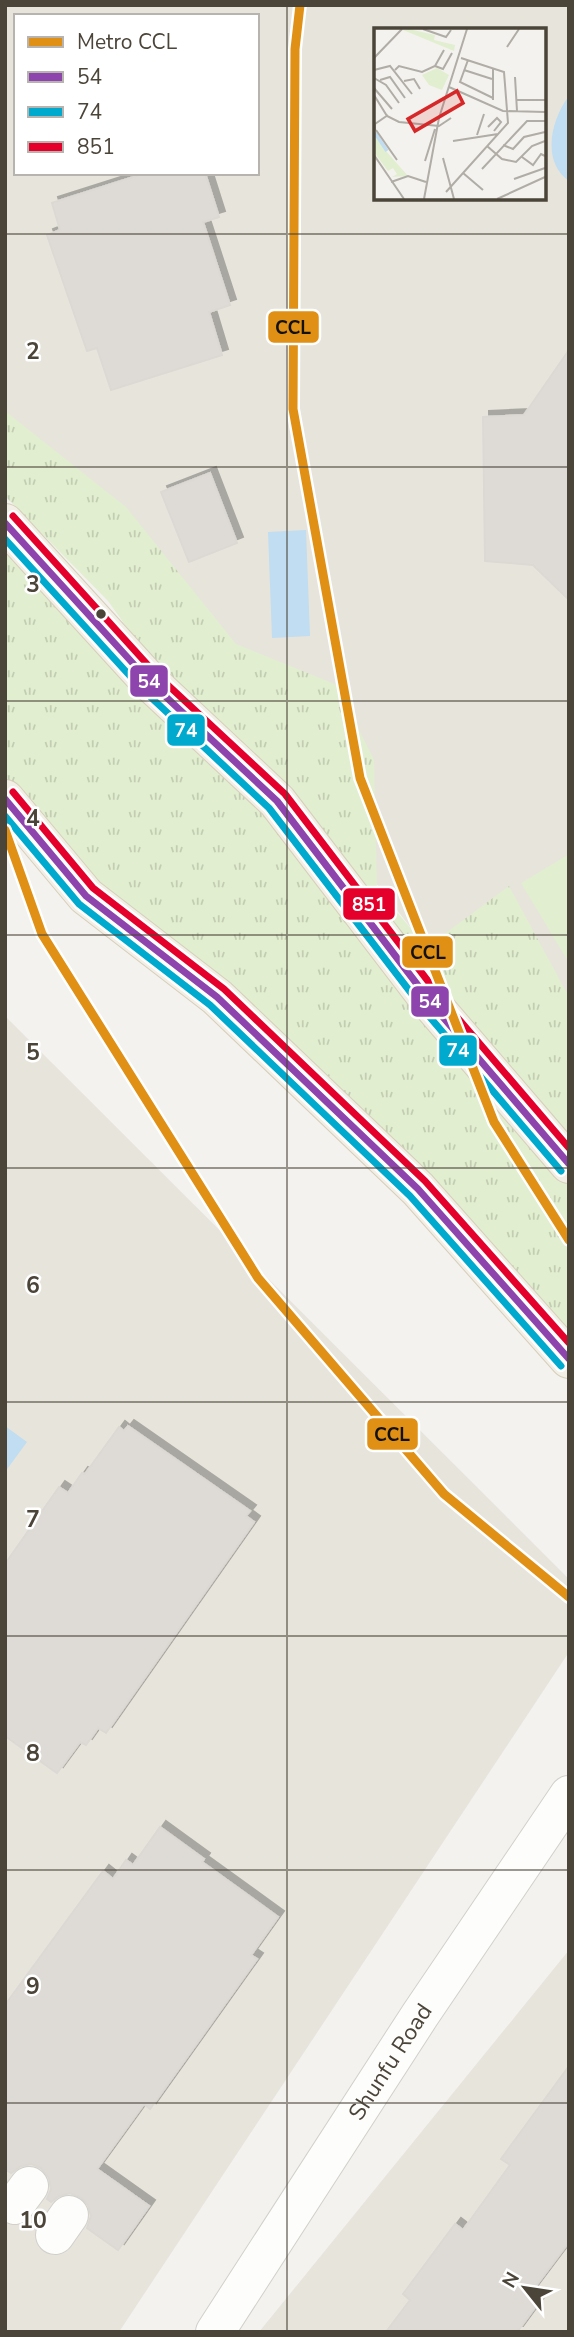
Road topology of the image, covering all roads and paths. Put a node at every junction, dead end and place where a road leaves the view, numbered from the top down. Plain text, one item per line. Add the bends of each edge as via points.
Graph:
1 (5, 523) edge
2 (5, 799) edge
3 (569, 1164) edge
4 (569, 1359) edge
5 (569, 1795) edge
6 (215, 2332) edge

1 - 3 main road via 149,681 277,801 436,1009
2 - 4 main road via 86,896 217,997 418,1189
5 - 6 street, Shunfu Road

